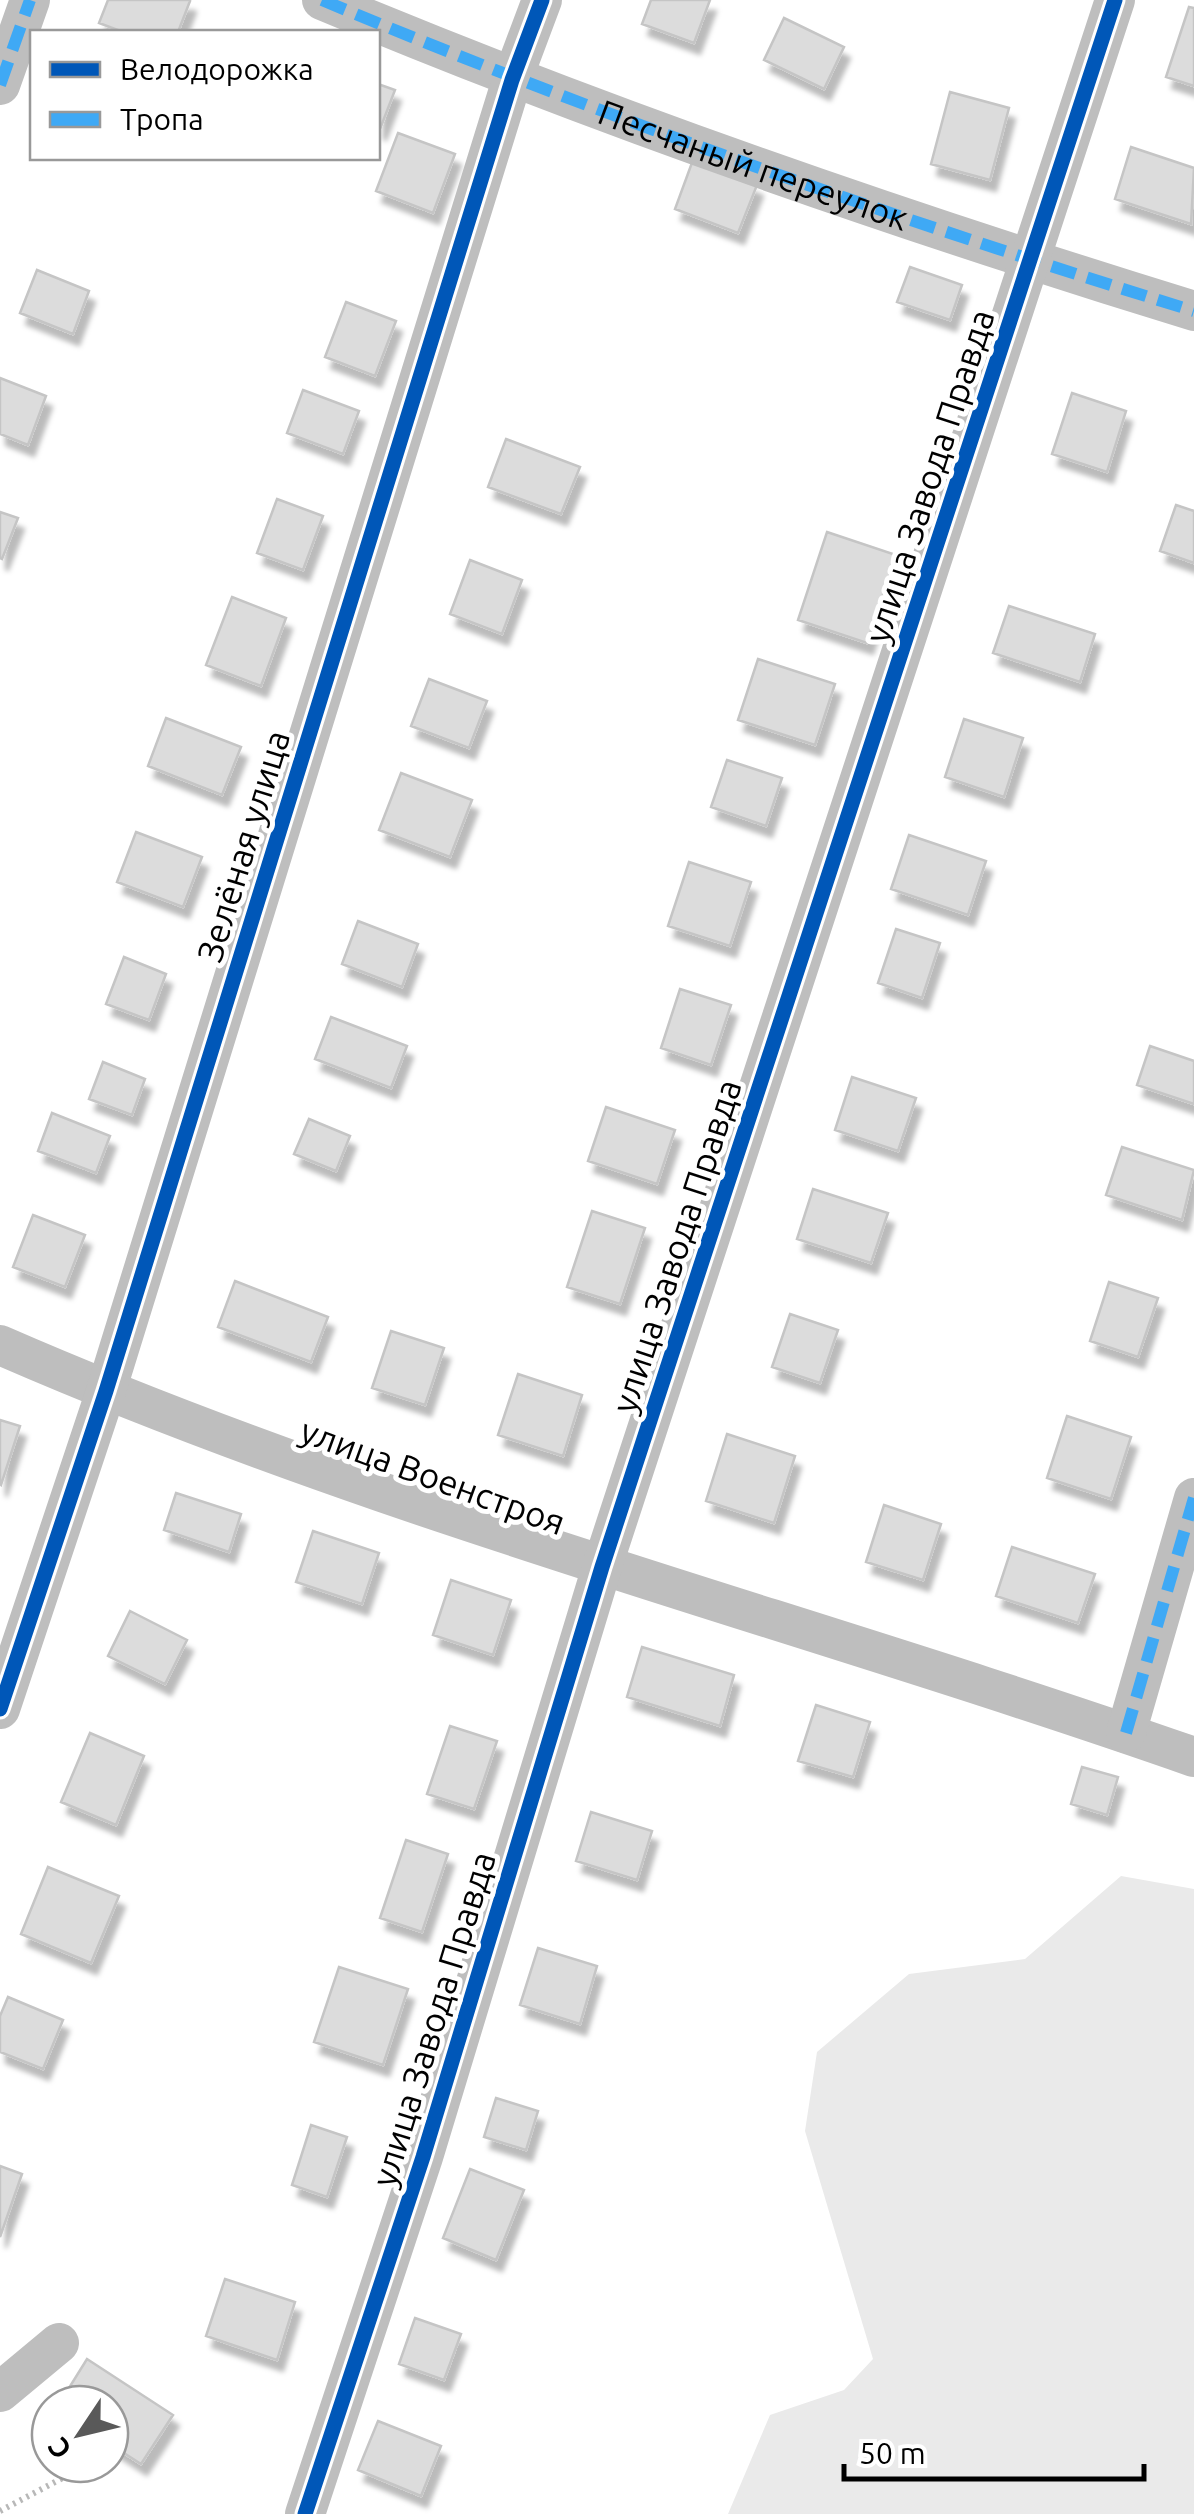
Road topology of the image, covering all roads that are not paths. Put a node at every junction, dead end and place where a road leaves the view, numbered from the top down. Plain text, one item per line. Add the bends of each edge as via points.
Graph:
1 (30, 0) edge
2 (322, 0) edge
3 (542, 0) edge
4 (1114, 0) edge
5 (512, 80) junction
6 (0, 85) edge
7 (1031, 261) junction
8 (1194, 311) edge
9 (0, 1345) edge
10 (106, 1392) junction
11 (1194, 1498) edge
12 (602, 1568) junction
13 (0, 1709) edge
14 (1126, 1733) junction
15 (1194, 1757) edge
16 (58, 2343) dead end
17 (0, 2392) edge
18 (305, 2514) edge

1 - 6 street
2 - 5 street, Песчаный переулок
3 - 5 street, Зелёная улица
4 - 7 street, улица Завода Правда
5 - 7 street, Песчаный переулок
5 - 10 street, Зелёная улица
7 - 8 street, Песчаный переулок
7 - 12 street, улица Завода Правда
9 - 10 street, улица Военстроя
10 - 12 street, улица Военстроя
10 - 13 street, Зелёная улица
11 - 14 street
12 - 14 street, улица Военстроя
12 - 18 street, улица Завода Правда via 423,2157
14 - 15 street, улица Военстроя
16 - 17 street

